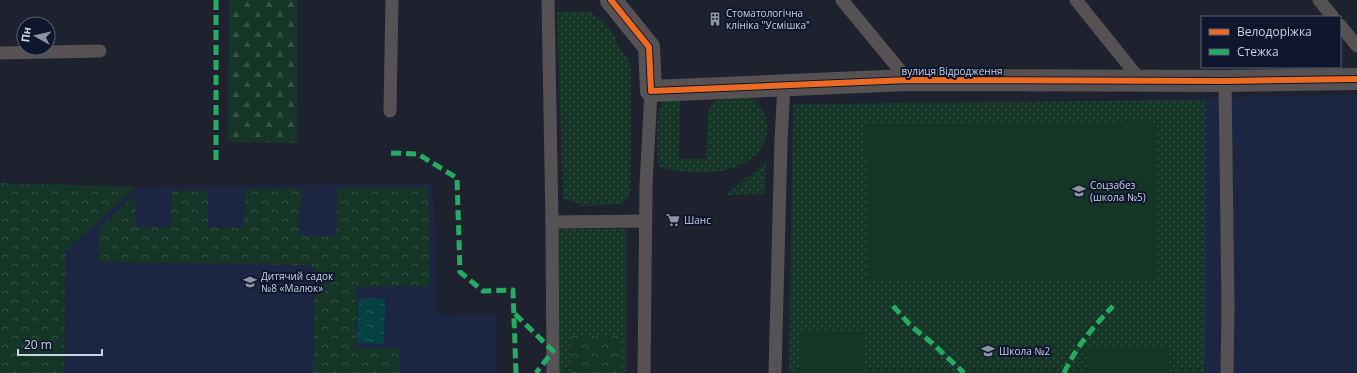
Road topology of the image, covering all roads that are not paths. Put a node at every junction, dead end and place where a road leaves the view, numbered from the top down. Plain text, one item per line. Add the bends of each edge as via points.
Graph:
1 (392, 0) edge
2 (548, 0) edge
3 (611, 0) edge
4 (842, 0) edge
5 (1076, 0) edge
6 (1319, 0) edge
7 (1332, 16) edge
8 (1341, 26) edge
9 (1357, 46) edge
10 (100, 52) dead end
11 (0, 53) edge
12 (1357, 78) edge
13 (908, 80) junction
14 (1141, 81) junction
15 (1225, 81) junction
16 (784, 85) junction
17 (651, 90) junction
18 (390, 111) dead end
19 (646, 221) junction
20 (552, 222) junction
21 (553, 373) edge
22 (644, 373) edge
23 (775, 373) edge
24 (1228, 373) edge

1 - 18 lane
2 - 20 lane
3 - 17 street via 649,47
4 - 13 lane
5 - 14 lane
6 - 7 lane
8 - 9 lane
10 - 11 lane
12 - 15 street, вулиця Відродження
13 - 14 street, вулиця Відродження
13 - 16 street, вулиця Відродження
14 - 15 street, вулиця Відродження
15 - 24 lane
16 - 17 street, вулиця Відродження
16 - 23 lane
17 - 19 lane
19 - 20 lane
19 - 22 lane
20 - 21 lane

